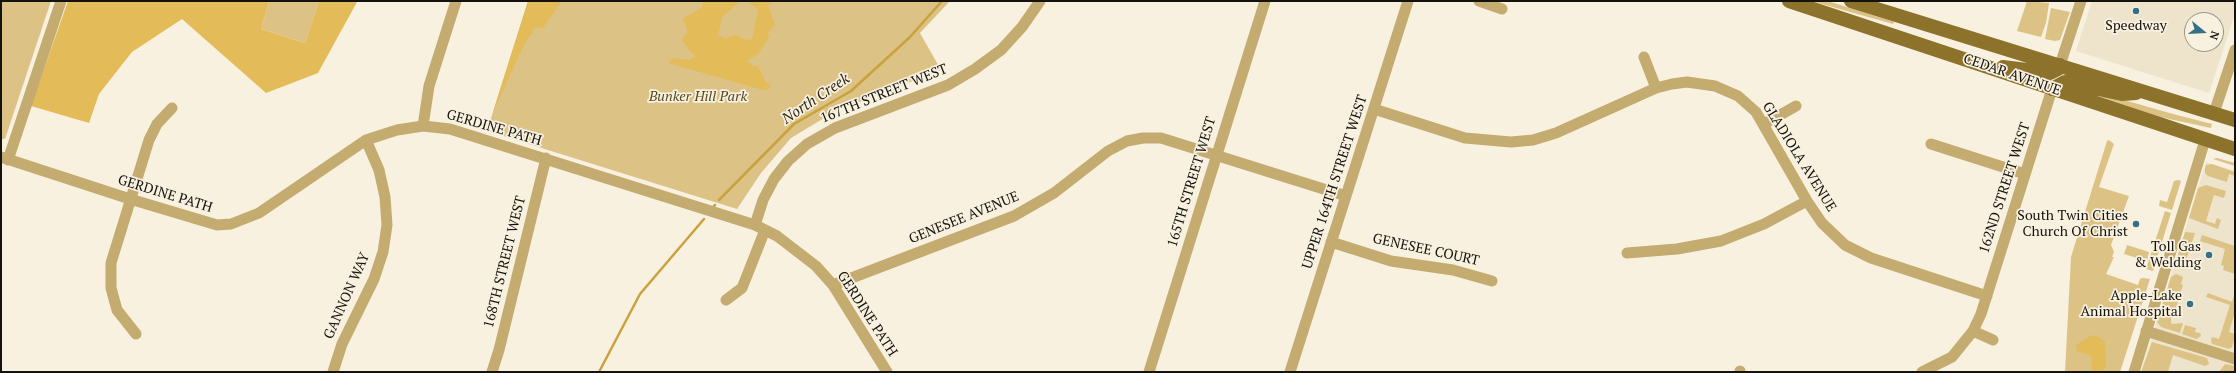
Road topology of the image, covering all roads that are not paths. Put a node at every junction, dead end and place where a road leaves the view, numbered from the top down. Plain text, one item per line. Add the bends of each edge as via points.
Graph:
1 (61, 1) edge
2 (456, 1) edge
3 (1040, 1) edge
4 (1264, 1) edge
5 (1408, 1) edge
6 (1479, 1) edge
7 (1789, 1) edge
8 (1851, 1) edge
9 (2081, 1) edge
10 (1502, 8) dead end
11 (2235, 50) edge
12 (1644, 57) dead end
13 (2060, 65) junction
14 (1985, 66) junction
15 (1656, 88) junction
16 (2052, 89) junction
17 (2146, 92) junction
18 (1796, 106) dead end
19 (172, 108) dead end
20 (1374, 109) junction
21 (2214, 113) junction
22 (2235, 120) edge
23 (1764, 124) junction
24 (423, 126) junction
25 (366, 140) junction
26 (2205, 140) junction
27 (1931, 144) dead end
28 (2235, 149) edge
29 (1216, 155) junction
30 (4, 158) edge
31 (546, 158) junction
32 (2025, 174) junction
33 (1346, 196) junction
34 (130, 199) junction
35 (1807, 201) junction
36 (755, 225) junction
37 (765, 230) junction
38 (1331, 242) junction
39 (1627, 253) dead end
40 (1492, 281) dead end
41 (833, 285) junction
42 (1987, 296) junction
43 (726, 300) dead end
44 (1974, 331) junction
45 (2146, 331) junction
46 (136, 334) dead end
47 (1994, 340) dead end
48 (2235, 359) edge
49 (333, 372) edge
50 (492, 372) edge
51 (887, 372) edge
52 (1149, 372) edge
53 (1290, 372) edge
54 (1922, 372) edge
55 (2134, 372) edge

1 - 30 street
2 - 24 street via 428,86
3 - 36 street, 167TH STREET WEST via 1022,27 1001,50 975,69 948,85 835,128 807,144 788,161 774,179 763,200
4 - 29 street, 165TH STREET WEST
5 - 20 street, UPPER 164TH STREET WEST
6 - 10 street
7 - 14 main road, CEDAR AVENUE
8 - 13 main road, CEDAR AVENUE
9 - 13 street
11 - 21 street
12 - 15 street
13 - 14 main road via 2054,72 2046,73
13 - 17 main road, CEDAR AVENUE
14 - 16 main road, CEDAR AVENUE
15 - 20 street, GLADIOLA AVENUE via 1556,133 1533,140 1511,142 1465,138
15 - 23 street, GLADIOLA AVENUE via 1687,82 1715,86 1738,96 1756,112
16 - 17 main road via 2065,82 2122,94
16 - 26 main road, CEDAR AVENUE
16 - 32 street, 162ND STREET WEST
17 - 21 main road, CEDAR AVENUE
18 - 23 street
19 - 34 street via 157,124
20 - 33 street, UPPER 164TH STREET WEST
21 - 22 main road, CEDAR AVENUE
23 - 35 street, GLADIOLA AVENUE
24 - 25 street, GERDINE PATH via 397,130
24 - 31 street, GERDINE PATH via 464,133
25 - 34 street, GERDINE PATH via 259,213 231,224 207,223
25 - 49 street, GANNON WAY via 379,170 385,197 387,225 383,252 374,279 342,344
26 - 28 main road, CEDAR AVENUE
26 - 45 street
27 - 32 street
29 - 33 street, GENESEE AVENUE
29 - 41 street, GENESEE AVENUE via 1161,138 1128,141 1108,151 1054,193 1014,216
29 - 52 street, 165TH STREET WEST
30 - 34 street, GERDINE PATH
31 - 36 street, GERDINE PATH
31 - 50 street, 168TH STREET WEST
32 - 42 street, 162ND STREET WEST
33 - 38 street, UPPER 164TH STREET WEST
34 - 46 street via 113,252 110,274 117,310
35 - 39 street via 1764,224 1721,240 1677,250
35 - 42 street, GLADIOLA AVENUE via 1832,235 1856,252
36 - 37 street, GERDINE PATH
37 - 41 street, GERDINE PATH via 800,252
37 - 43 street via 742,288
38 - 40 street, GENESEE COURT via 1391,261 1459,271
38 - 53 street, UPPER 164TH STREET WEST
41 - 51 street, GERDINE PATH
42 - 44 street, 162ND STREET WEST
44 - 47 street
44 - 54 street, 162ND STREET WEST via 1952,357
45 - 48 street
45 - 55 street

